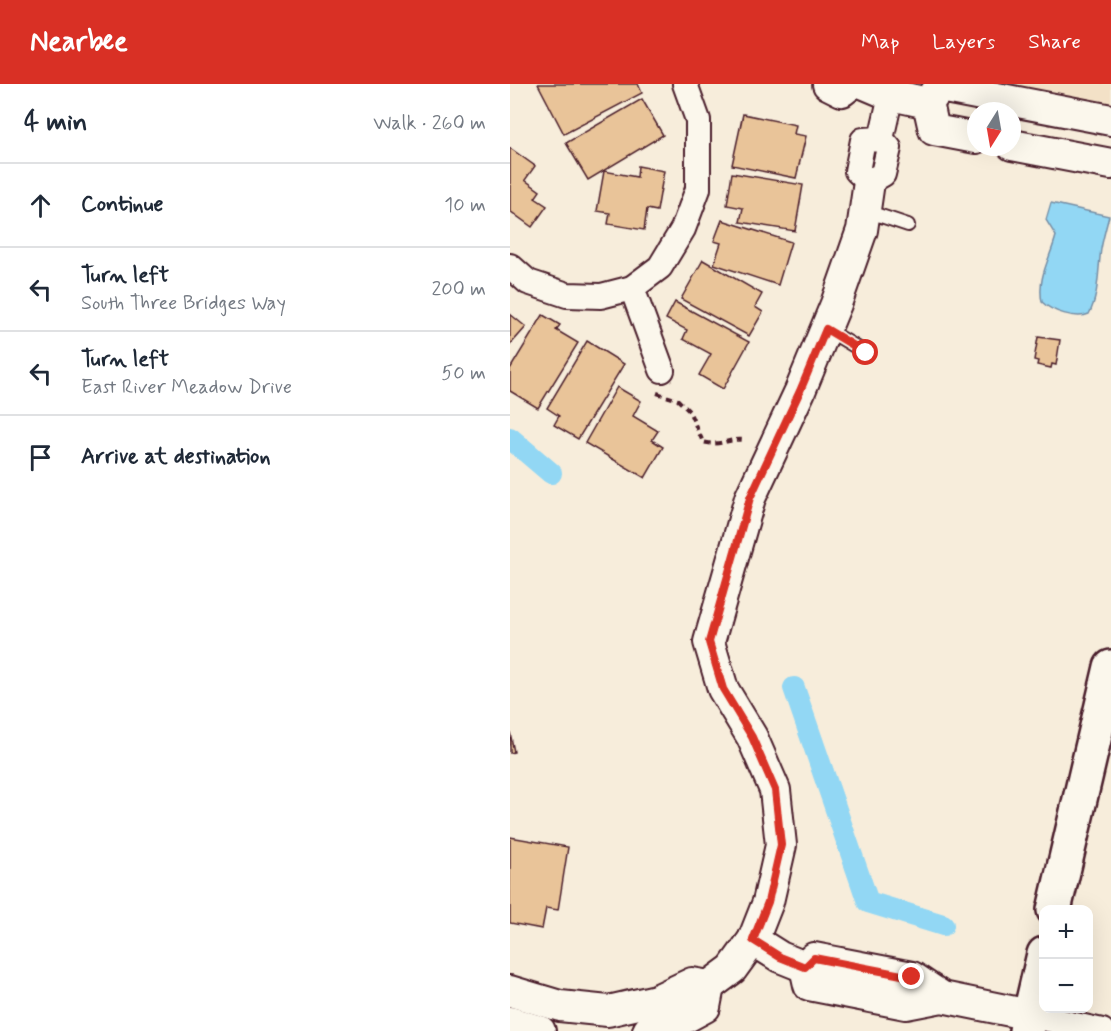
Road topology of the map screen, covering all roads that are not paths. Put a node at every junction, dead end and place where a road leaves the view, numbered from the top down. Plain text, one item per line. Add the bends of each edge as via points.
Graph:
1 (685, 84) edge
2 (828, 84) edge
3 (850, 84) edge
4 (883, 88) edge
5 (928, 103) junction
6 (1111, 120) edge
7 (967, 136) edge
8 (1021, 147) edge
9 (1111, 164) edge
10 (869, 182) joint
11 (866, 212) junction
12 (908, 225) dead end
13 (510, 266) edge
14 (632, 288) junction
15 (826, 329) junction
16 (866, 353) dead end
17 (656, 379) road end
18 (1111, 667) edge
19 (1055, 905) edge
20 (753, 940) junction
21 (1043, 959) edge
22 (710, 986) junction
23 (510, 991) edge
24 (545, 1001) junction
25 (1028, 1023) edge
26 (529, 1028) edge
27 (648, 1031) edge
28 (1102, 1031) edge

1 - 14 street via 698,120 698,189 683,229 660,267
2 - 3 street via 842,92
4 - 5 street
4 - 10 street via 881,139 889,148 883,174
5 - 6 street via 940,87
5 - 7 street via 934,130
8 - 9 street
10 - 11 street
11 - 12 lane
11 - 15 street
13 - 14 street via 528,282 567,295 601,296
14 - 17 street
15 - 16 lane
15 - 20 street via 750,498 709,642 723,689 752,737 775,790 781,845 768,902
18 - 19 highway
20 - 22 street via 732,969
20 - 25 street via 805,967 814,958 912,977 942,997
21 - 25 highway
22 - 24 street via 692,983 656,1000 608,1011
22 - 27 street via 705,1006 668,1027
23 - 24 street
24 - 26 street
25 - 28 street

